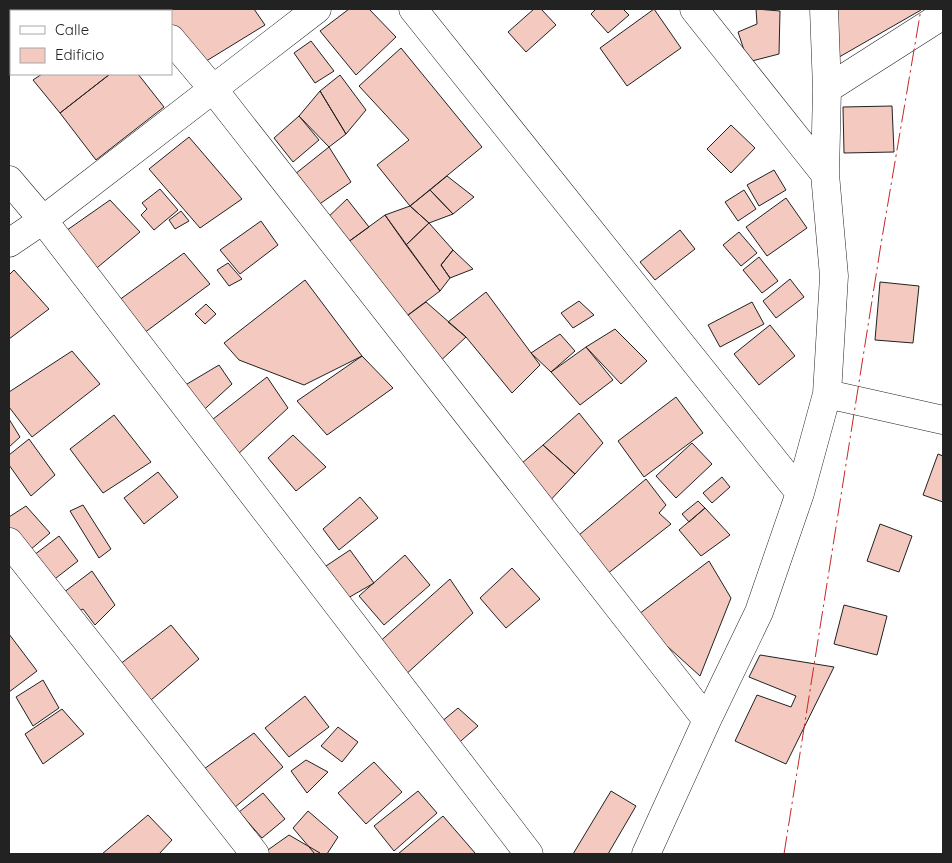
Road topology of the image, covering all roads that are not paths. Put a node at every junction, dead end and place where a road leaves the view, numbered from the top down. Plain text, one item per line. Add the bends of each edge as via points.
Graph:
1 (317, 9) edge
2 (413, 9) edge
3 (694, 9) edge
4 (824, 9) edge
5 (943, 15) edge
6 (172, 40) edge
7 (827, 88) junction
8 (213, 89) junction
9 (826, 174) junction
10 (9, 180) edge
11 (43, 220) junction
12 (9, 243) edge
13 (827, 394) junction
14 (943, 420) edge
15 (800, 493) junction
16 (9, 542) edge
17 (707, 720) junction
18 (255, 854) edge
19 (529, 854) edge
20 (646, 854) edge

1 - 8 street
2 - 15 street
3 - 9 street
4 - 7 street
5 - 7 street
6 - 8 street
7 - 9 street
8 - 11 street
8 - 17 street
9 - 13 street via 834,276
10 - 11 street
11 - 12 street
11 - 19 street
13 - 14 street
13 - 15 street
15 - 17 street via 759,612
16 - 18 street
17 - 20 street

